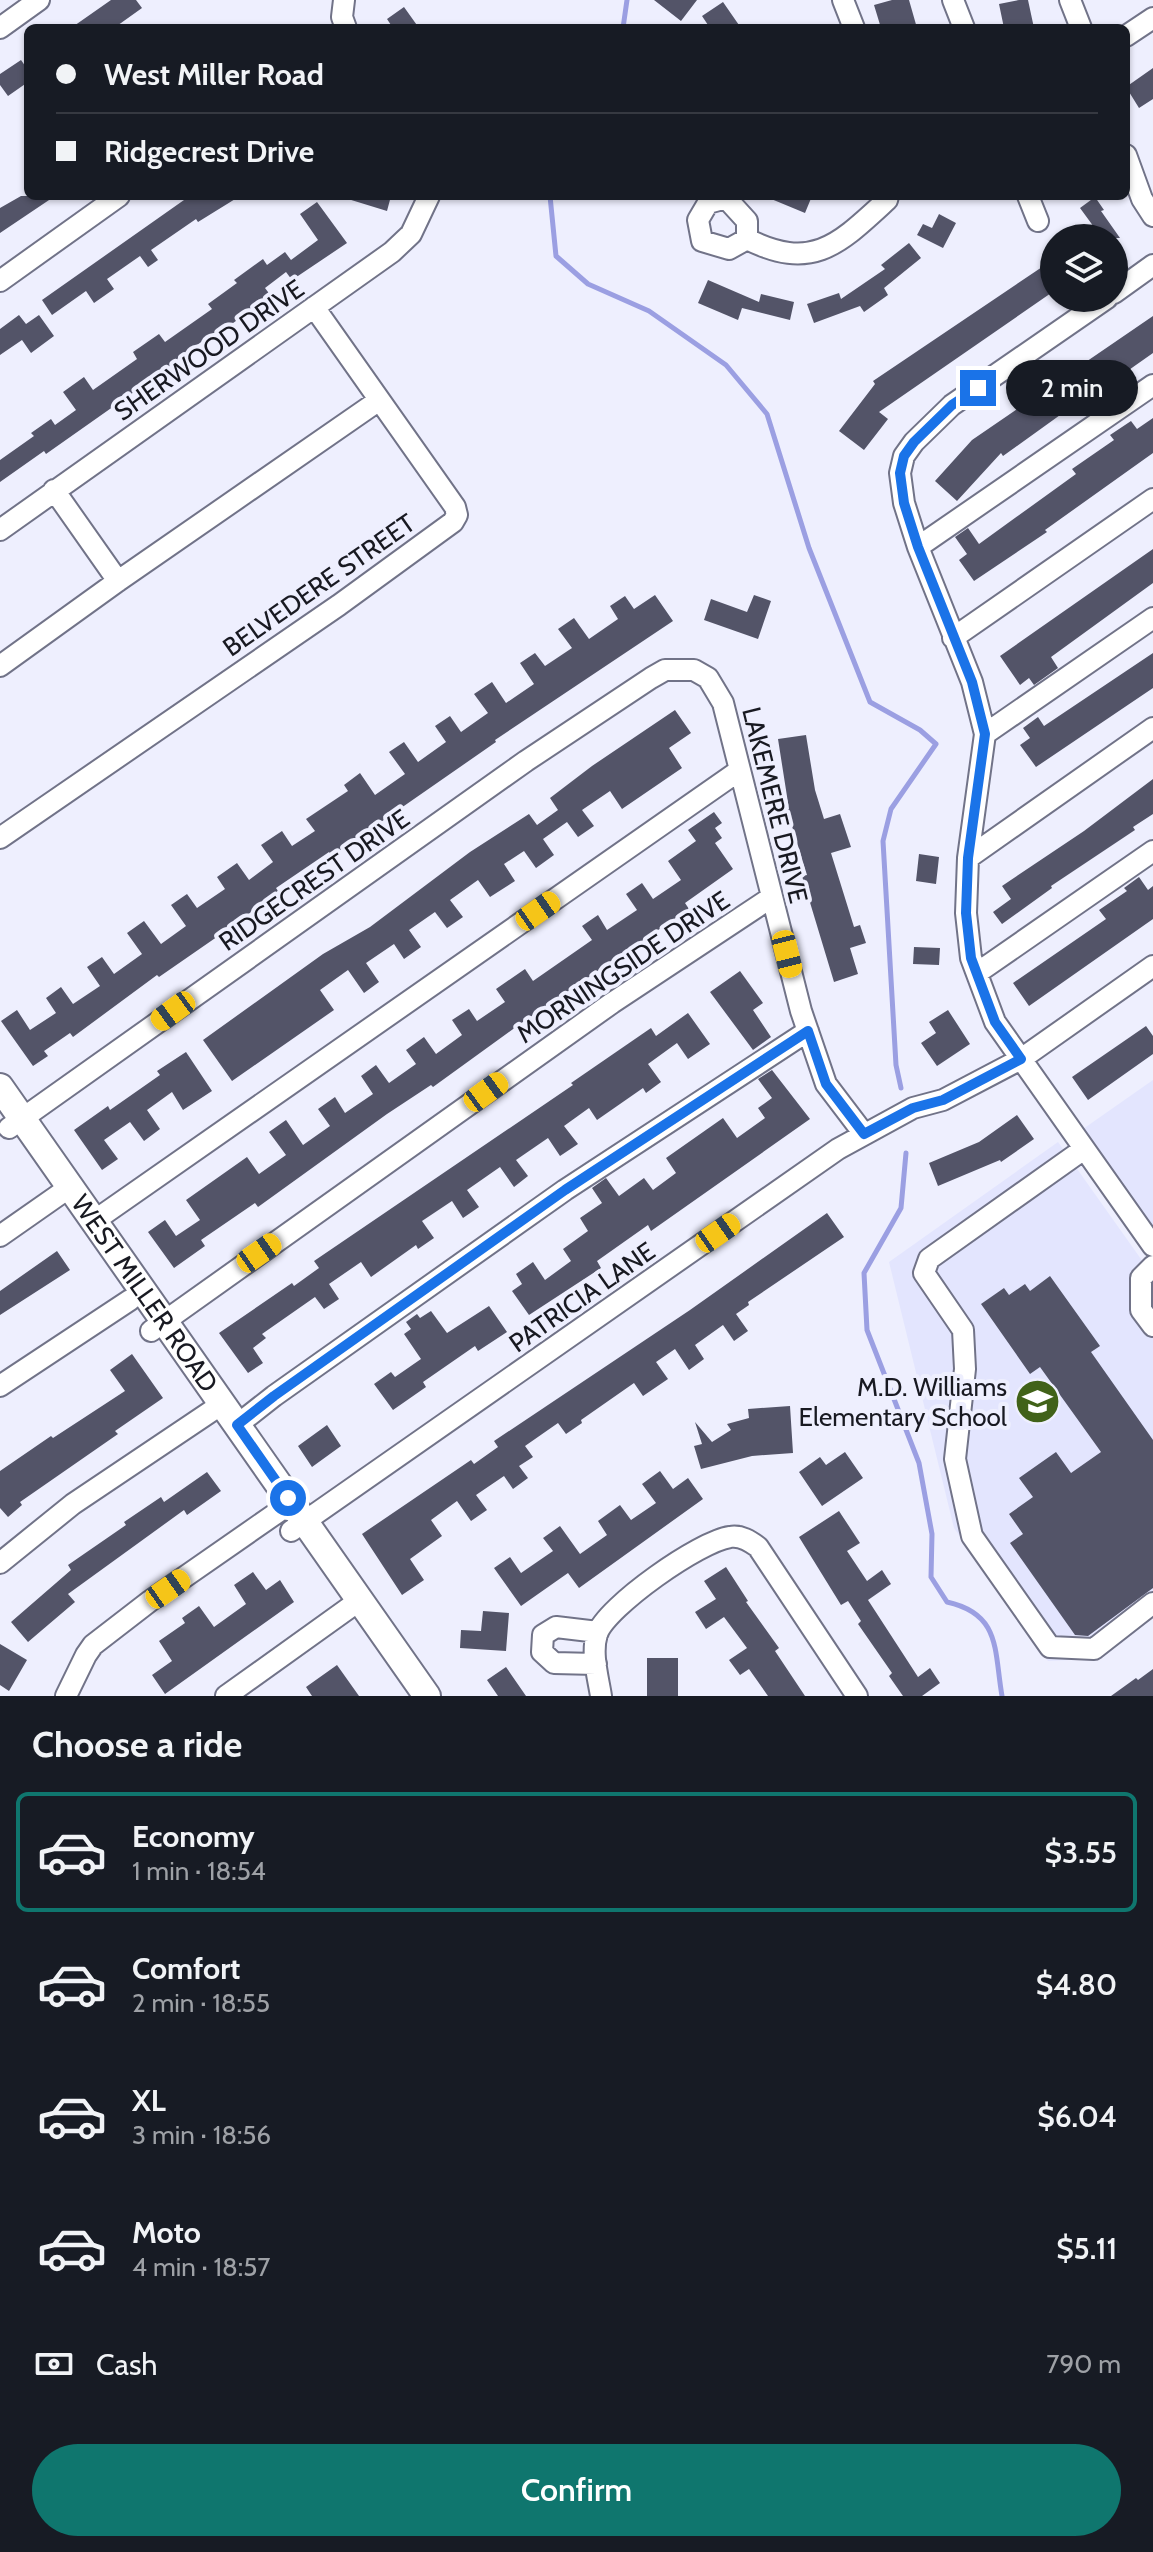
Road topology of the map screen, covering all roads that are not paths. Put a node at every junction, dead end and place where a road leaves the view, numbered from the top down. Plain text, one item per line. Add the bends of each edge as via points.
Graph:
1 (39, 0) edge
2 (344, 0) edge
3 (843, 0) edge
4 (953, 0) edge
5 (1070, 0) edge
6 (1153, 18) edge
7 (345, 24) edge
8 (852, 24) edge
9 (962, 24) edge
10 (1079, 24) edge
11 (0, 28) edge
12 (1130, 33) edge
13 (1130, 166) edge
14 (113, 200) edge
15 (427, 200) edge
16 (887, 200) edge
17 (1030, 200) edge
18 (1153, 216) edge
19 (1038, 221) dead end
20 (747, 239) dead end
21 (1153, 265) edge
22 (0, 281) edge
23 (1128, 283) edge
24 (314, 307) junction
25 (1087, 312) edge
26 (1153, 385) edge
27 (378, 401) junction
28 (54, 490) junction
29 (1153, 499) edge
30 (0, 530) edge
31 (918, 547) junction
32 (118, 581) junction
33 (1153, 618) edge
34 (953, 638) junction
35 (0, 666) edge
36 (651, 678) joint
37 (1153, 728) edge
38 (985, 734) junction
39 (740, 770) junction
40 (0, 838) edge
41 (1153, 851) edge
42 (968, 858) junction
43 (772, 897) junction
44 (1153, 966) edge
45 (977, 973) junction
46 (808, 1031) junction
47 (1021, 1059) junction
48 (0, 1087) edge
49 (10, 1120) edge
50 (864, 1134) junction
51 (1084, 1149) junction
52 (64, 1192) junction
53 (94, 1221) junction
54 (0, 1236) edge
55 (1153, 1246) edge
56 (1153, 1266) edge
57 (130, 1300) junction
58 (158, 1326) junction
59 (1153, 1326) edge
60 (0, 1386) edge
61 (223, 1414) junction
62 (292, 1522) junction
63 (0, 1563) edge
64 (1153, 1603) edge
65 (353, 1605) junction
66 (598, 1632) junction
67 (596, 1664) junction
68 (66, 1696) edge
69 (226, 1696) edge
70 (406, 1696) edge
71 (427, 1696) edge
72 (601, 1696) edge
73 (857, 1696) edge

1 - 11 street
2 - 7 street
3 - 8 street
4 - 9 street
5 - 10 street
6 - 12 street
13 - 18 street
14 - 22 street
15 - 24 street, SHERWOOD DRIVE via 411,234 392,252
16 - 20 street via 834,245 810,254 772,251
17 - 19 street
21 - 23 street
24 - 27 street, BELVEDERE STREET
24 - 28 street, SHERWOOD DRIVE
25 - 31 street via 952,405 914,442 900,473
26 - 31 street
27 - 32 street
27 - 40 street, BELVEDERE STREET via 455,507 453,522
28 - 30 street, SHERWOOD DRIVE
28 - 32 street
29 - 34 street
31 - 34 street
32 - 35 street
33 - 38 street
34 - 38 street via 972,682
36 - 39 street, LAKEMERE DRIVE via 665,670 694,670 708,678 723,703
36 - 49 street, RIDGECREST DRIVE
37 - 42 street
38 - 42 street
39 - 43 street, LAKEMERE DRIVE
39 - 53 street
41 - 45 street
42 - 45 street via 966,913
43 - 46 street, LAKEMERE DRIVE
43 - 58 street, MORNINGSIDE DRIVE via 612,1003
44 - 47 street, PATRICIA LANE
45 - 47 street via 995,1022
46 - 50 street, LAKEMERE DRIVE via 826,1084
46 - 61 street via 565,1190 274,1396
47 - 50 street, PATRICIA LANE
47 - 51 street
48 - 49 main road, WEST MILLER ROAD
49 - 52 main road, WEST MILLER ROAD
50 - 62 street, PATRICIA LANE
51 - 55 street
51 - 64 street via 929,1259 924,1273 963,1330 965,1369 955,1459 972,1536 1050,1647 1094,1649
52 - 53 main road, WEST MILLER ROAD
52 - 54 street
52 - 57 main road, WEST MILLER ROAD
53 - 58 main road, WEST MILLER ROAD
56 - 59 street via 1141,1278 1141,1310
57 - 58 main road, WEST MILLER ROAD
57 - 60 street
58 - 61 main road, WEST MILLER ROAD
61 - 62 main road, WEST MILLER ROAD
61 - 63 street via 73,1504
62 - 65 main road, WEST MILLER ROAD
62 - 68 street, PATRICIA LANE via 150,1601 93,1645
65 - 69 street
65 - 70 main road, WEST MILLER ROAD
65 - 71 main road, WEST MILLER ROAD
66 - 67 street
66 - 67 street via 556,1627 543,1635 542,1652 554,1663
66 - 73 street via 622,1602 693,1551 730,1537 747,1539 758,1547
67 - 72 street

